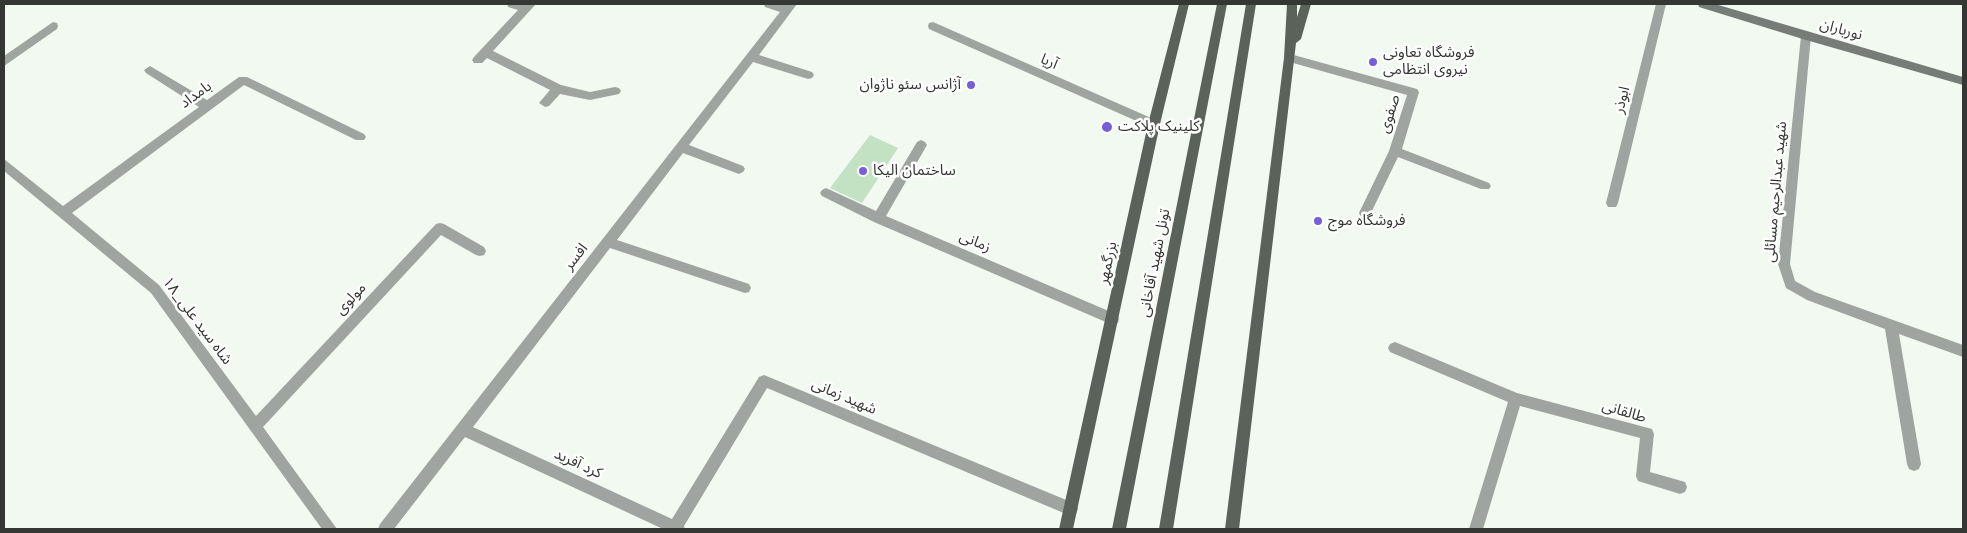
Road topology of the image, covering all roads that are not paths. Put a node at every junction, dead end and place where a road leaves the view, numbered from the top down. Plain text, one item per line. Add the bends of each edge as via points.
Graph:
1 (512, 4) edge
2 (769, 4) edge
3 (1184, 4) edge
4 (1222, 4) edge
5 (1251, 4) edge
6 (1292, 4) edge
7 (1306, 4) edge
8 (1661, 4) edge
9 (1708, 4) edge
10 (529, 6) edge
11 (789, 7) edge
12 (54, 26) dead end
13 (932, 26) dead end
14 (1806, 36) junction
15 (750, 57) junction
16 (1290, 58) junction
17 (4, 62) edge
18 (150, 70) dead end
19 (808, 74) dead end
20 (1963, 81) edge
21 (558, 88) junction
22 (615, 90) dead end
23 (545, 103) dead end
24 (207, 106) junction
25 (1154, 124) junction
26 (360, 137) dead end
27 (921, 145) dead end
28 (681, 147) junction
29 (1395, 151) junction
30 (4, 164) edge
31 (739, 169) dead end
32 (1485, 186) dead end
33 (826, 193) dead end
34 (1612, 204) dead end
35 (63, 213) junction
36 (1365, 213) dead end
37 (878, 218) junction
38 (608, 242) junction
39 (480, 251) dead end
40 (745, 288) dead end
41 (1113, 319) junction
42 (1892, 325) junction
43 (1395, 348) dead end
44 (1963, 351) edge
45 (1516, 399) junction
46 (255, 426) junction
47 (463, 429) junction
48 (1914, 464) dead end
49 (1680, 487) dead end
50 (1071, 509) junction
51 (676, 528) edge
52 (330, 529) edge
53 (385, 529) edge
54 (1066, 529) edge
55 (1119, 529) edge
56 (1166, 529) edge
57 (1232, 529) edge
58 (1476, 529) edge

1 - 10 street
2 - 11 street
3 - 25 main road, بزرگمهر
4 - 55 main road, تونل شهید آقاخانی
5 - 56 main road
6 - 16 main road
7 - 16 main road
8 - 34 street, ابوذر
9 - 14 street, نورباران
10 - 21 street via 482,56
11 - 15 street, افسر
12 - 17 street
13 - 25 street, آریا
14 - 20 street, نورباران
14 - 42 street, شهید عبدالرحیم مسائلی via 1784,264 1786,274 1790,284 1811,296
15 - 19 street
15 - 28 street, افسر
16 - 29 street, صفوی via 1413,92
16 - 57 main road
18 - 24 street
21 - 22 street via 590,96
21 - 23 street
24 - 26 street, بامداد via 243,80
24 - 35 street, بامداد
25 - 41 main road, بزرگمهر
27 - 37 street
28 - 31 street
28 - 38 street, افسر
29 - 32 street, صفوی
29 - 36 street, صفوی
30 - 35 street, ۱۸_شاه سید علی
33 - 37 street, زمانی
35 - 46 street, ۱۸_شاه سید علی via 155,290
37 - 41 street, زمانی
38 - 40 street
38 - 47 street, افسر
39 - 46 street, مولوی via 440,228
41 - 50 main road, بزرگمهر
42 - 44 street, شهید عبدالرحیم مسائلی
42 - 48 street
43 - 45 street, طالقانی
45 - 49 street, طالقانی via 1647,434 1643,476
45 - 58 street
46 - 52 street, ۱۸_شاه سید علی
47 - 51 street, کرد آفرید
47 - 53 street, افسر
50 - 51 street, شهید زمانی via 764,381
50 - 54 main road, بزرگمهر

